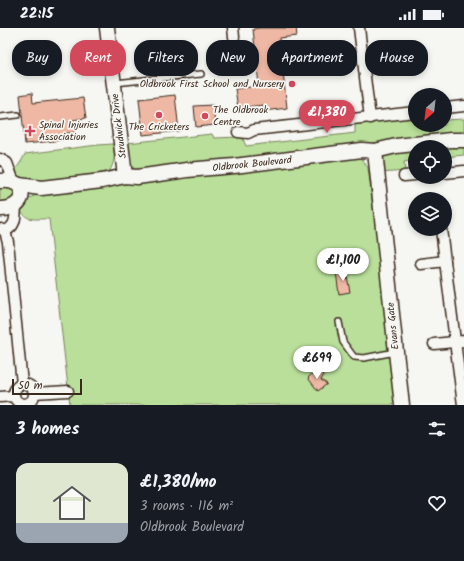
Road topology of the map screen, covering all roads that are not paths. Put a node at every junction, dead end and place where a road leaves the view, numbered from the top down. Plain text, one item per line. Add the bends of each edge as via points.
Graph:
1 (107, 28) edge
2 (359, 28) edge
3 (201, 74) dead end
4 (114, 83) junction
5 (464, 106) edge
6 (452, 107) edge
7 (408, 113) edge
8 (18, 115) dead end
9 (0, 117) edge
10 (370, 118) junction
11 (238, 132) dead end
12 (463, 139) edge
13 (375, 152) junction
14 (0, 159) edge
15 (464, 171) edge
16 (452, 172) edge
17 (124, 176) junction
18 (404, 176) dead end
19 (408, 176) edge
20 (11, 183) edge
21 (41, 188) junction
22 (18, 202) junction
23 (0, 209) edge
24 (3, 230) edge
25 (442, 236) edge
26 (445, 262) junction
27 (420, 264) dead end
28 (339, 322) dead end
29 (460, 341) edge
30 (434, 344) dead end
31 (396, 352) junction
32 (22, 384) junction
33 (68, 391) dead end
34 (34, 393) junction
35 (14, 396) junction
36 (0, 397) edge
37 (25, 404) edge
38 (402, 405) edge
39 (463, 405) edge

1 - 4 street, Strudwick Drive
2 - 10 street
3 - 4 lane
4 - 17 street, Strudwick Drive
5 - 6 street
7 - 10 street
8 - 9 lane
10 - 11 street via 254,130 248,133
12 - 13 street, Oldbrook Boulevard via 396,146
13 - 17 street, Oldbrook Boulevard via 362,150 137,177
13 - 31 street, Evans Gate
14 - 20 street via 7,163
15 - 16 street
17 - 21 street, Oldbrook Boulevard
18 - 19 street
20 - 21 street, Oldbrook Boulevard
20 - 22 street via 22,192
21 - 22 street, Oldbrook Boulevard
22 - 23 street, Oldbrook Boulevard via 11,208
22 - 24 street via 12,228
24 - 32 street via 8,242
25 - 26 street
26 - 27 street
26 - 29 street
28 - 31 lane via 343,342 354,357 364,358
29 - 30 street
29 - 39 street
31 - 38 street, Evans Gate
32 - 34 street via 30,386
32 - 35 street via 16,388
33 - 34 street
34 - 37 street via 31,401
35 - 36 street
35 - 37 street via 18,402

